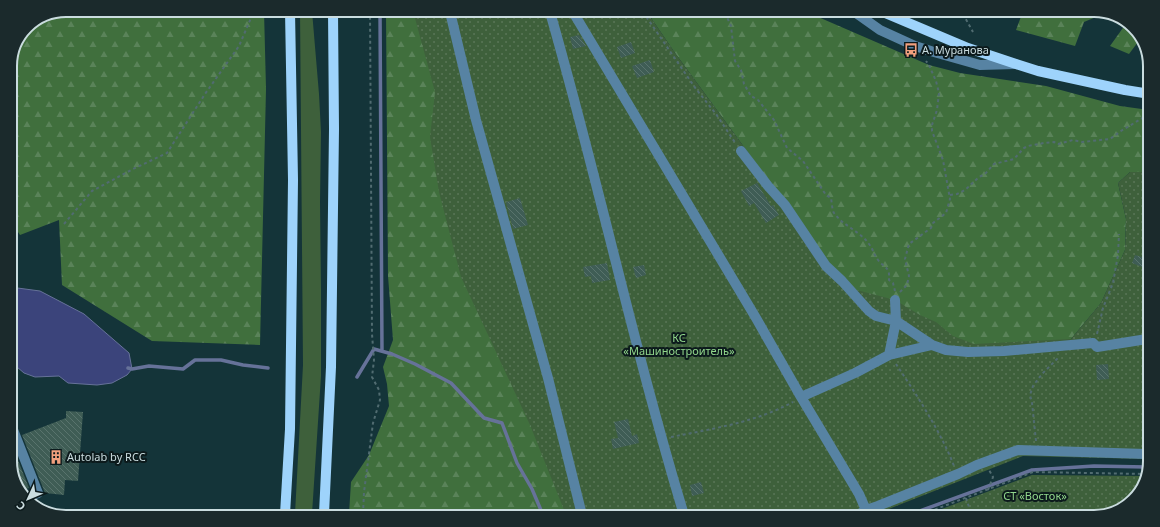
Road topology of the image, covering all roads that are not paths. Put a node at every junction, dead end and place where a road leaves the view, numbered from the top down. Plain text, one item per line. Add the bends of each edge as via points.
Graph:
1 (290, 17) edge
2 (333, 17) edge
3 (451, 17) edge
4 (551, 17) edge
5 (576, 17) edge
6 (862, 17) edge
7 (894, 17) edge
8 (1016, 64) junction
9 (1143, 93) edge
10 (741, 150) road end
11 (896, 298) road end
12 (896, 321) junction
13 (1143, 340) edge
14 (932, 346) junction
15 (889, 355) junction
16 (801, 397) junction
17 (17, 440) edge
18 (1143, 454) edge
19 (31, 496) edge
20 (285, 510) edge
21 (324, 510) edge
22 (581, 510) edge
23 (682, 510) edge
24 (866, 510) joint

1 - 20 main road via 293,180 290,429
2 - 21 main road via 331,367
3 - 22 lane via 476,120 548,378
4 - 23 lane via 589,153 661,439
5 - 16 lane
6 - 8 lane via 880,30 934,52 980,65
7 - 8 main road via 968,48
8 - 9 main road
10 - 12 lane via 785,205 826,266 869,311 876,316
11 - 12 lane
12 - 14 lane
12 - 15 lane
13 - 14 lane via 1097,347 1093,343 1004,351 968,352
14 - 15 lane
15 - 16 lane
16 - 24 lane
17 - 19 lane via 38,493
18 - 24 lane via 1018,450

